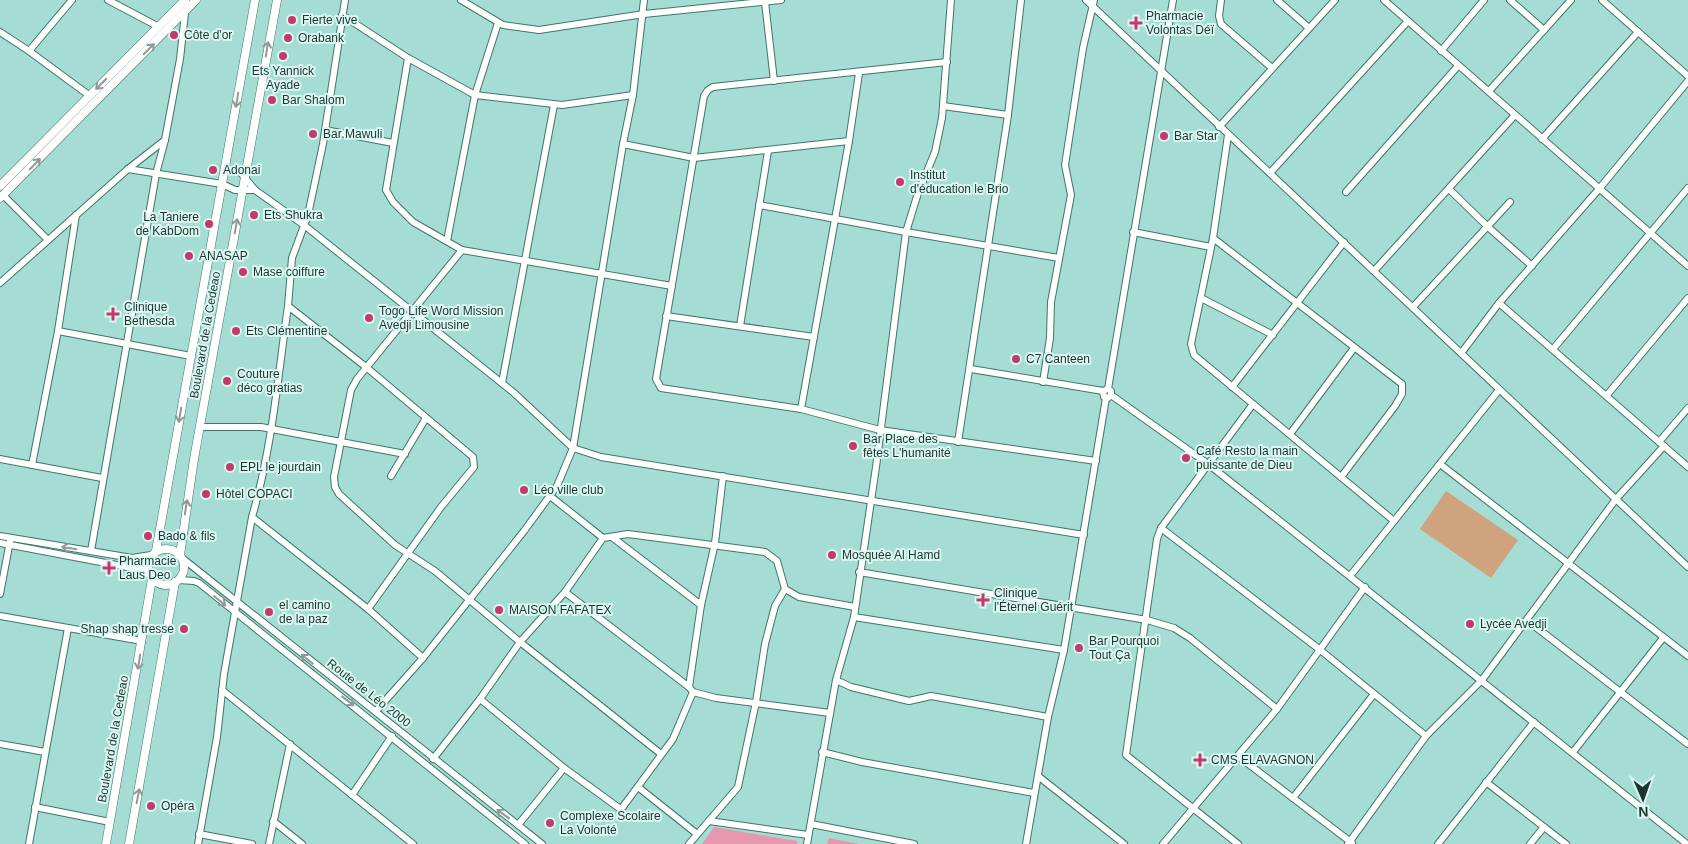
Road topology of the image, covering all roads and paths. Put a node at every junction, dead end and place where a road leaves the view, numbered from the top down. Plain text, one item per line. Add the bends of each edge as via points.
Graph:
1 (72, 0) edge
2 (108, 0) edge
3 (185, 0) edge
4 (196, 0) edge
5 (255, 0) edge
6 (277, 0) edge
7 (345, 0) edge
8 (461, 0) edge
9 (644, 0) edge
10 (781, 0) edge
11 (951, 0) edge
12 (1021, 0) edge
13 (1086, 0) edge
14 (1173, 0) edge
15 (1221, 0) edge
16 (1276, 0) edge
17 (1335, 0) edge
18 (1384, 0) edge
19 (1484, 0) edge
20 (1510, 0) edge
21 (1571, 0) edge
22 (1602, 0) edge
23 (765, 2) junction
24 (1094, 3) edge
25 (185, 13) junction
26 (644, 14) junction
27 (342, 15) junction
28 (1408, 21) junction
29 (498, 22) junction
30 (159, 27) junction
31 (1309, 28) junction
32 (1544, 30) junction
33 (1638, 32) junction
34 (1, 35) edge
35 (29, 50) junction
36 (1441, 51) junction
37 (408, 58) junction
38 (947, 62) junction
39 (1458, 66) junction
40 (1272, 68) junction
41 (859, 73) junction
42 (1161, 73) junction
43 (1688, 76) edge
44 (1688, 81) edge
45 (774, 82) junction
46 (1489, 91) junction
47 (475, 95) junction
48 (90, 96) junction
49 (633, 96) junction
50 (554, 105) junction
51 (943, 106) junction
52 (1515, 114) junction
53 (1008, 115) junction
54 (1219, 126) junction
55 (325, 130) junction
56 (1228, 135) junction
57 (1542, 139) junction
58 (164, 140) junction
59 (849, 142) junction
60 (393, 143) junction
61 (623, 144) junction
62 (768, 151) junction
63 (694, 158) junction
64 (224, 168) junction
65 (128, 169) junction
66 (1270, 173) junction
67 (156, 174) junction
68 (244, 176) junction
69 (222, 184) junction
70 (0, 186) edge
71 (1688, 188) edge
72 (1449, 189) junction
73 (1599, 189) junction
74 (242, 190) junction
75 (255, 190) junction
76 (1346, 192) dead end
77 (2, 196) edge
78 (1510, 202) dead end
79 (759, 205) junction
80 (76, 215) junction
81 (835, 219) junction
82 (304, 225) junction
83 (1488, 227) junction
84 (906, 232) junction
85 (1133, 232) junction
86 (1651, 232) junction
87 (1213, 238) junction
88 (48, 240) junction
89 (448, 241) junction
90 (1344, 242) junction
91 (988, 245) junction
92 (1211, 247) junction
93 (462, 250) junction
94 (1059, 258) junction
95 (527, 260) junction
96 (1532, 266) junction
97 (1688, 266) edge
98 (1374, 271) junction
99 (603, 274) junction
100 (0, 283) edge
101 (672, 286) junction
102 (1200, 298) junction
103 (1688, 298) edge
104 (1297, 302) junction
105 (1499, 303) junction
106 (288, 306) junction
107 (1413, 307) junction
108 (412, 311) junction
109 (666, 316) junction
110 (740, 326) junction
111 (58, 331) junction
112 (1273, 335) junction
113 (814, 337) junction
114 (128, 343) junction
115 (1354, 348) junction
116 (1554, 348) junction
117 (1462, 352) junction
118 (191, 356) junction
119 (366, 368) junction
120 (971, 370) junction
121 (1044, 382) junction
122 (502, 383) junction
123 (1232, 387) junction
124 (1499, 390) junction
125 (1107, 393) junction
126 (1607, 395) junction
127 (1253, 404) junction
128 (1688, 408) edge
129 (801, 409) junction
130 (426, 418) junction
131 (201, 427) junction
132 (270, 429) junction
133 (880, 430) junction
134 (1290, 434) junction
135 (958, 442) junction
136 (341, 443) junction
137 (1662, 444) junction
138 (573, 448) junction
139 (405, 454) junction
140 (0, 459) edge
141 (1096, 461) junction
142 (1208, 464) junction
143 (1440, 464) junction
144 (32, 465) junction
145 (1688, 467) edge
146 (391, 476) dead end
147 (723, 476) junction
148 (1341, 476) junction
149 (102, 478) junction
150 (550, 496) junction
151 (1616, 499) junction
152 (870, 502) junction
153 (252, 517) junction
154 (1394, 521) junction
155 (1161, 528) junction
156 (0, 536) edge
157 (1084, 536) junction
158 (612, 537) junction
159 (603, 538) junction
160 (10, 541) junction
161 (0, 543) edge
162 (715, 543) junction
163 (91, 552) junction
164 (154, 553) junction
165 (409, 553) junction
166 (181, 557) junction
167 (1568, 564) junction
168 (1688, 567) edge
169 (148, 571) junction
170 (859, 572) junction
171 (1350, 576) junction
172 (152, 579) junction
173 (177, 581) junction
174 (1365, 588) junction
175 (785, 590) junction
176 (566, 592) junction
177 (0, 594) edge
178 (468, 600) junction
179 (238, 603) junction
180 (701, 605) junction
181 (855, 608) junction
182 (1072, 608) junction
183 (368, 609) junction
184 (234, 612) junction
185 (0, 616) edge
186 (854, 617) junction
187 (1147, 620) junction
188 (1528, 621) junction
189 (68, 628) junction
190 (1663, 638) junction
191 (142, 641) junction
192 (520, 642) junction
193 (1319, 649) junction
194 (1064, 650) junction
195 (1688, 656) edge
196 (423, 658) junction
197 (836, 680) junction
198 (1482, 680) junction
199 (691, 689) junction
200 (222, 690) junction
201 (1619, 693) junction
202 (1374, 694) junction
203 (480, 699) junction
204 (756, 702) junction
205 (1277, 708) junction
206 (376, 711) junction
207 (830, 713) junction
208 (1048, 717) junction
209 (1534, 722) junction
210 (392, 736) junction
211 (1426, 736) junction
212 (0, 744) edge
213 (290, 744) junction
214 (1688, 744) edge
215 (45, 752) junction
216 (822, 752) junction
217 (1573, 752) junction
218 (660, 754) junction
219 (1238, 756) junction
220 (433, 759) junction
221 (564, 768) junction
222 (1038, 776) junction
223 (1486, 782) junction
224 (638, 787) junction
225 (1034, 793) junction
226 (352, 795) junction
227 (1293, 798) junction
228 (35, 807) junction
229 (1192, 808) junction
230 (709, 820) junction
231 (273, 821) junction
232 (110, 822) junction
233 (811, 824) junction
234 (518, 825) junction
235 (1544, 827) junction
236 (199, 834) junction
237 (697, 834) junction
238 (808, 835) junction
239 (1350, 843) edge
240 (1685, 843) edge
241 (29, 844) edge
242 (106, 844) edge
243 (129, 844) edge
244 (198, 844) edge
245 (252, 844) edge
246 (269, 844) edge
247 (302, 844) edge
248 (413, 844) edge
249 (525, 844) edge
250 (542, 844) edge
251 (689, 844) edge
252 (807, 844) edge
253 (910, 844) edge
254 (1026, 844) edge
255 (1124, 844) edge
256 (1163, 844) edge
257 (1238, 844) edge
258 (1438, 844) edge
259 (1530, 844) edge
260 (1566, 844) edge

1 - 35 street
2 - 30 street
3 - 30 main road
4 - 25 main road
5 -> 64 main road, Boulevard de la Cedeao
68 -> 6 main road, Boulevard de la Cedeao
7 - 27 street
8 - 29 street
9 - 26 street
10 - 23 street
11 - 38 street
12 - 53 street
13 - 24 street
14 - 42 street
15 - 40 street via 1221,24
16 - 31 street
17 - 31 street
18 - 28 street
19 - 36 street
20 - 32 street
21 - 32 street
22 - 33 street
23 - 26 street
23 - 45 street
24 - 42 street
24 - 94 street via 1083,48 1065,165 1070,195
25 - 58 street via 180,59
77 -> 25 main road
26 - 29 street via 539,30
26 - 49 street
27 - 37 street
27 - 55 street
28 - 36 street
28 - 66 street
29 - 47 street
30 -> 48 main road
31 - 40 street
32 - 46 street
33 - 43 street
33 - 57 street
34 - 35 street
35 - 48 street
36 - 39 street
37 - 47 street
37 - 60 street
38 - 41 street
38 - 51 street
39 - 46 street
39 - 76 street
40 - 54 street
41 - 45 street
41 - 59 street
42 - 54 street
42 - 85 street
44 - 73 street
45 - 63 street via 708,90 704,96
46 - 52 street
47 - 50 street
47 - 89 street
48 - 70 main road
49 - 50 street
49 - 61 street
50 - 95 street
51 - 53 street
51 - 84 street via 935,152
52 - 57 street
52 - 72 street
53 - 91 street
54 - 56 street
55 - 60 street
55 - 82 street
56 - 66 street
56 - 87 street
57 - 73 street
58 - 65 street
58 - 67 street
59 - 62 street
59 - 81 street
60 - 89 street via 388,194 413,222
61 - 63 street
61 - 99 street
62 - 63 street
62 - 79 street
63 - 101 street
64 - 68 street
64 - 69 main road, Boulevard de la Cedeao
65 - 67 street
65 - 80 street
66 - 90 street
67 - 69 street
67 - 114 street
68 - 74 main road, Boulevard de la Cedeao
68 - 75 street
69 - 74 street
69 - 118 main road, Boulevard de la Cedeao
71 - 86 street
72 - 83 street
72 - 98 street
73 - 86 street
73 - 96 street
74 - 75 street
131 -> 74 main road, Boulevard de la Cedeao
75 - 82 street
77 - 88 street
78 - 83 street
79 - 81 street
79 - 110 street
80 - 88 street
80 - 111 street
81 - 84 street
81 - 113 street
82 - 106 street via 292,258
82 - 108 street
83 - 96 street
83 - 107 street
84 - 91 street
84 - 133 street
85 - 92 street
85 - 125 street
86 - 97 street
86 - 116 street
87 - 92 street
87 - 104 street
88 - 100 street
89 - 93 street
90 - 98 street
90 - 104 street
91 - 94 street
91 - 120 street
92 - 102 street
93 - 95 street
93 - 108 street
94 - 121 street via 1051,302
95 - 99 street
95 - 122 street
96 - 105 street
98 - 107 street
99 - 101 street
99 - 138 street
101 - 109 street
102 - 112 street
102 - 123 street via 1192,350
103 - 126 street
104 - 112 street
104 - 115 street
105 - 116 street
105 - 117 street
106 - 119 street
106 - 132 street
107 - 117 street
108 - 119 street
108 - 122 street
109 - 110 street
109 - 129 street via 656,379 661,388
110 - 113 street
111 - 114 street
111 - 144 street
112 - 123 street
113 - 129 street
114 - 118 street
114 - 149 street
115 - 134 street
115 - 148 street via 1399,380 1402,394
116 - 126 street
117 - 124 street
118 -> 164 main road, Boulevard de la Cedeao
119 - 130 street
119 - 136 street via 351,390
120 - 121 street
120 - 135 street
121 - 125 street
122 - 138 street
123 - 127 street
124 - 143 street
124 - 151 street
125 - 141 street
125 - 142 street
126 - 137 street
127 - 134 street
127 - 142 street
128 - 137 street
129 - 133 street
130 - 139 street
130 - 165 street via 473,457 474,467
131 - 132 street
166 -> 131 main road, Boulevard de la Cedeao via 184,517
132 - 136 street
132 - 153 street
133 - 135 street
133 - 152 street
134 - 148 street
135 - 141 street
136 - 139 street
136 - 165 street via 334,487 362,517
137 - 145 street
137 - 151 street
138 - 147 street via 601,457
138 - 150 street
139 - 146 street
140 - 144 street
141 - 157 street
142 - 155 street
142 - 171 street
143 - 154 street
143 - 167 street
144 - 149 street
147 - 152 street
147 - 162 street
148 - 154 street
149 - 163 street
150 - 159 street
150 - 178 street
151 - 167 street
151 - 168 street
152 - 157 street
152 - 170 street
153 - 179 street
153 - 183 street
154 - 171 street
155 - 187 street
155 - 193 street
156 - 160 street
157 - 182 street
158 - 159 street
158 - 162 street via 628,534
158 - 180 street
159 - 176 street
160 - 161 street
163 -> 160 street
160 - 169 street
160 - 177 street
162 - 175 street via 765,552 777,561
162 - 180 street
163 - 164 street via 132,558
164 - 166 main road via 166,548
164 - 169 main road
165 - 178 street
165 - 183 street
166 - 173 main road via 184,570
166 - 179 street, Route de Léo 2000
167 - 188 street
167 - 190 street
169 - 172 main road
170 - 181 street
170 - 182 street
171 - 174 street
172 - 173 main road via 163,585
172 - 191 main road, Boulevard de la Cedeao
173 -> 184 street, Route de Léo 2000 via 194,580
243 -> 173 main road
174 - 193 street
174 - 198 street
175 - 181 street via 807,599
175 - 204 street via 775,606 767,636
176 - 192 street
176 - 199 street
178 - 192 street
178 - 196 street
179 - 184 street
206 -> 179 street, Route de Léo 2000
180 - 199 street
181 - 186 street
182 - 187 street
182 - 194 street
183 - 196 street
184 - 200 street
184 -> 210 street, Route de Léo 2000
185 - 189 street
186 - 194 street
186 - 197 street
187 - 205 street via 1174,628 1190,638
187 - 229 street via 1126,755
188 - 198 street
188 - 201 street
189 - 191 street
189 - 215 street
190 - 195 street
190 - 201 street
191 -> 232 main road, Boulevard de la Cedeao
192 - 203 street
192 - 218 street
193 - 202 street
193 - 205 street
194 - 208 street
196 - 206 street
197 - 207 street
197 - 208 street via 851,687 909,701 931,696
198 - 209 street
198 - 211 street
199 - 204 street via 716,698
199 - 218 street via 673,738
200 - 213 street
200 - 236 street
201 - 214 street
201 - 217 street
202 - 211 street
202 - 227 street
203 - 220 street
203 - 221 street
204 - 207 street
204 - 230 street via 738,787
205 - 219 street
206 - 220 street, Route de Léo 2000
207 - 216 street
208 - 222 street
209 - 217 street
209 - 223 street
210 - 226 street
210 - 249 street, Route de Léo 2000
211 - 239 street
212 - 215 street
213 - 226 street
213 - 231 street
215 - 228 street
216 - 225 street via 881,766
216 - 233 street
217 - 240 street
218 - 224 street
219 - 227 street
219 - 229 street
234 -> 220 street, Route de Léo 2000
221 - 224 street via 618,808 622,808
221 - 234 street
222 - 225 street
222 - 255 street
223 - 235 street
223 - 258 street
224 - 237 street
225 - 254 street
226 - 248 street
227 - 239 street
228 - 232 street
228 - 241 street
229 - 256 street
229 - 257 street
230 - 237 street
230 - 238 street
231 - 246 street
231 - 247 street
232 - 242 main road, Boulevard de la Cedeao
233 - 238 street
233 - 253 street
234 - 250 street, Route de Léo 2000
235 - 259 street
235 - 260 street
236 - 244 street
236 - 245 street
237 - 251 street
238 - 252 street

